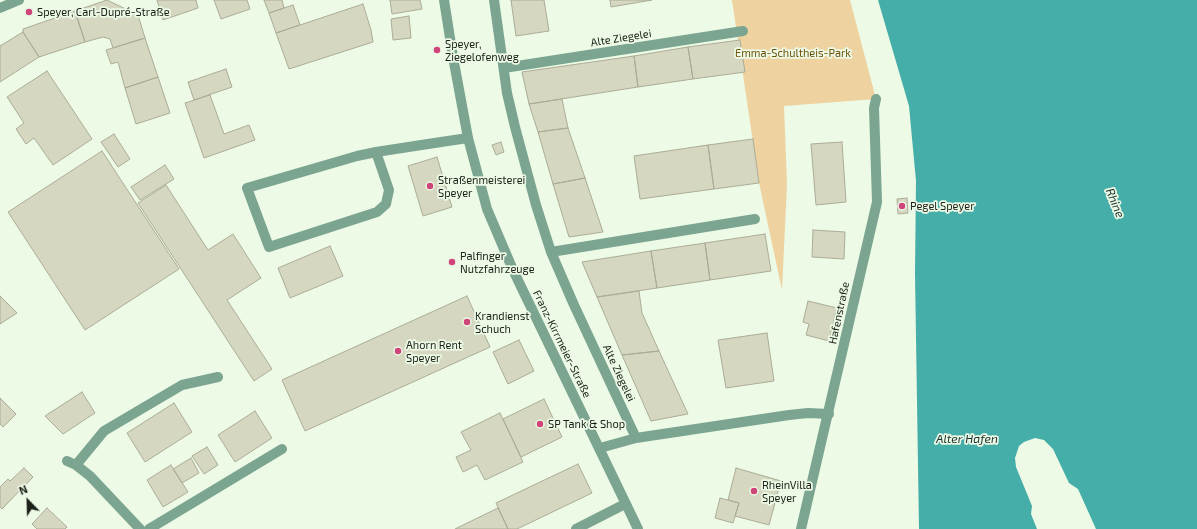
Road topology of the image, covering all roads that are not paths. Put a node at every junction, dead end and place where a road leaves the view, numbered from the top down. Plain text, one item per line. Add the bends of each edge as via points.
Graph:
1 (18, 0) edge
2 (444, 0) edge
3 (494, 0) edge
4 (5, 4) edge
5 (743, 31) dead end
6 (504, 68) junction
7 (876, 99) dead end
8 (468, 138) junction
9 (376, 152) junction
10 (755, 219) dead end
11 (552, 252) junction
12 (218, 377) dead end
13 (829, 414) junction
14 (636, 438) junction
15 (600, 448) junction
16 (282, 449) dead end
17 (625, 504) junction
18 (140, 529) edge
19 (149, 529) edge
20 (576, 529) edge
21 (638, 529) edge
22 (802, 529) edge

1 - 4 street
2 - 8 street, Franz-Kirrmeier-Straße
3 - 6 street, Alte Ziegelei
5 - 6 street, Alte Ziegelei
6 - 11 street, Alte Ziegelei via 515,127 536,205
7 - 13 street, Hafenstraße via 874,108 877,202
8 - 9 street
8 - 15 street, Franz-Kirrmeier-Straße via 486,209 503,250
9 - 9 street via 248,188 269,247 377,212 386,204 389,190
10 - 11 street
11 - 14 street, Alte Ziegelei
12 - 18 street via 182,385 104,431 72,463 90,476
13 - 14 street via 789,415
13 - 22 street, Hafenstraße
14 - 15 street
15 - 17 street, Franz-Kirrmeier-Straße
16 - 19 street
17 - 20 street
17 - 21 street, Franz-Kirrmeier-Straße

